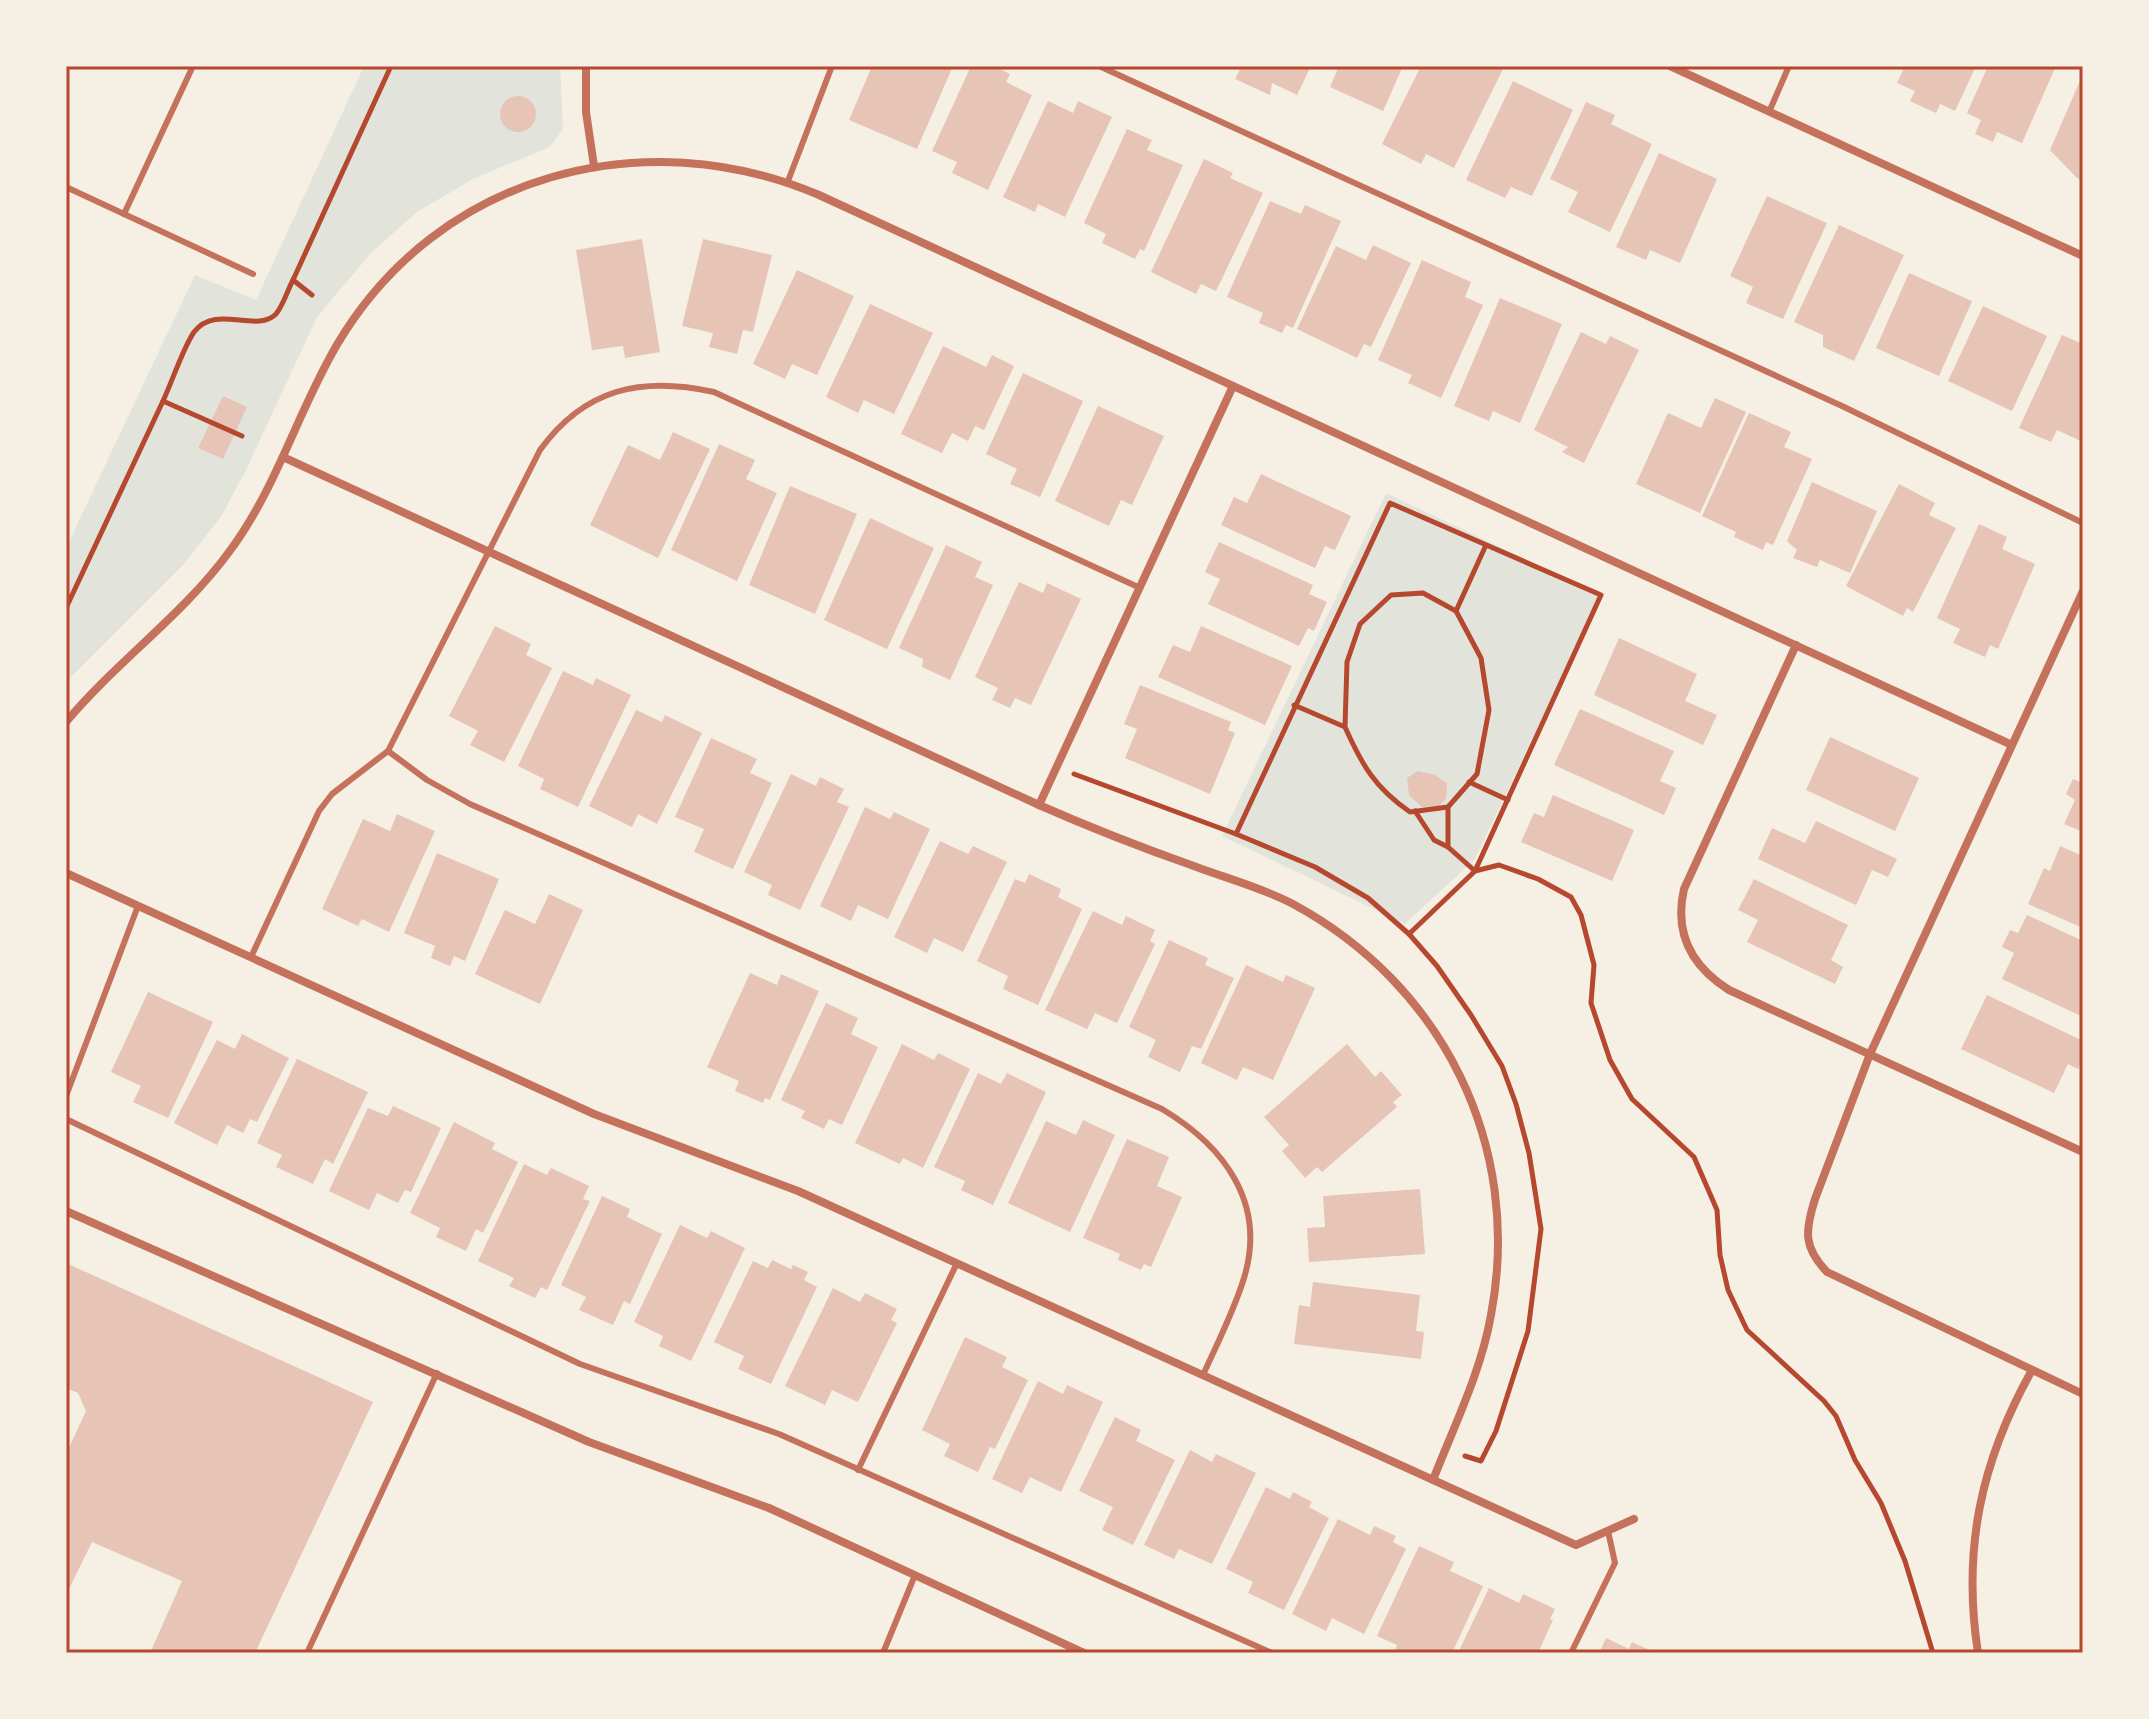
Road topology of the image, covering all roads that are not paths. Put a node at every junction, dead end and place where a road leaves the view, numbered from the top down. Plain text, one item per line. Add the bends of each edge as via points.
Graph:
1 (193, 66) edge
2 (586, 66) edge
3 (832, 66) edge
4 (1099, 66) edge
5 (1670, 66) edge
6 (1789, 66) edge
7 (1769, 112) junction
8 (594, 166) junction
9 (788, 181) junction
10 (66, 187) edge
11 (124, 214) junction
12 (2083, 256) edge
13 (253, 274) dead end
14 (1233, 386) junction
15 (283, 457) junction
16 (2083, 523) edge
17 (490, 553) junction
18 (1138, 587) junction
19 (2083, 591) edge
20 (1796, 645) junction
21 (66, 722) edge
22 (2012, 745) junction
23 (388, 751) junction
24 (1039, 805) junction
25 (66, 873) edge
26 (138, 906) junction
27 (251, 957) junction
28 (1870, 1054) junction
29 (66, 1096) edge
30 (66, 1119) edge
31 (2083, 1152) edge
32 (66, 1211) edge
33 (957, 1263) junction
34 (2032, 1370) junction
35 (437, 1373) junction
36 (1203, 1375) junction
37 (2083, 1394) edge
38 (858, 1470) junction
39 (1433, 1480) junction
40 (1634, 1519) dead end
41 (1608, 1531) junction
42 (915, 1575) junction
43 (307, 1653) edge
44 (883, 1653) edge
45 (1084, 1653) edge
46 (1272, 1653) edge
47 (1571, 1653) edge
48 (1978, 1653) edge

1 - 11 lane
2 - 8 street
3 - 9 lane
4 - 16 lane via 1842,406
5 - 7 street
6 - 7 lane
7 - 12 street
8 - 9 street via 699,162
8 - 15 street via 542,179 483,205 406,260 338,342
9 - 14 street
10 - 11 lane
11 - 13 lane
14 - 18 street
14 - 20 street
15 - 17 street
15 - 21 street via 229,553
17 - 18 lane via 540,450 564,421 616,392 667,384 736,400
17 - 23 lane
17 - 24 street
18 - 24 street
19 - 22 street
20 - 22 street
20 - 28 street via 1688,879 1682,928 1692,956 1712,979
22 - 28 street
23 - 27 lane via 332,794 319,811
23 - 36 lane via 470,804 1153,1105 1187,1125 1231,1169 1251,1239 1241,1289
24 - 39 street via 1259,889 1317,918 1378,963 1439,1038 1481,1125 1492,1167 1498,1264 1483,1348
25 - 26 street
26 - 27 street
26 - 29 lane
27 - 33 street via 594,1114 798,1191
28 - 31 street
28 - 34 street via 1809,1220 1813,1258 1827,1272
30 - 38 lane via 580,1364 779,1434
32 - 35 street
33 - 36 street
33 - 38 lane
34 - 37 street
34 - 48 street via 1997,1441 1979,1505 1972,1582
35 - 42 street via 589,1442 769,1508
35 - 43 lane
36 - 39 street
38 - 46 lane
39 - 41 street via 1576,1545
40 - 41 street
41 - 47 lane via 1615,1563
42 - 44 lane
42 - 45 street

